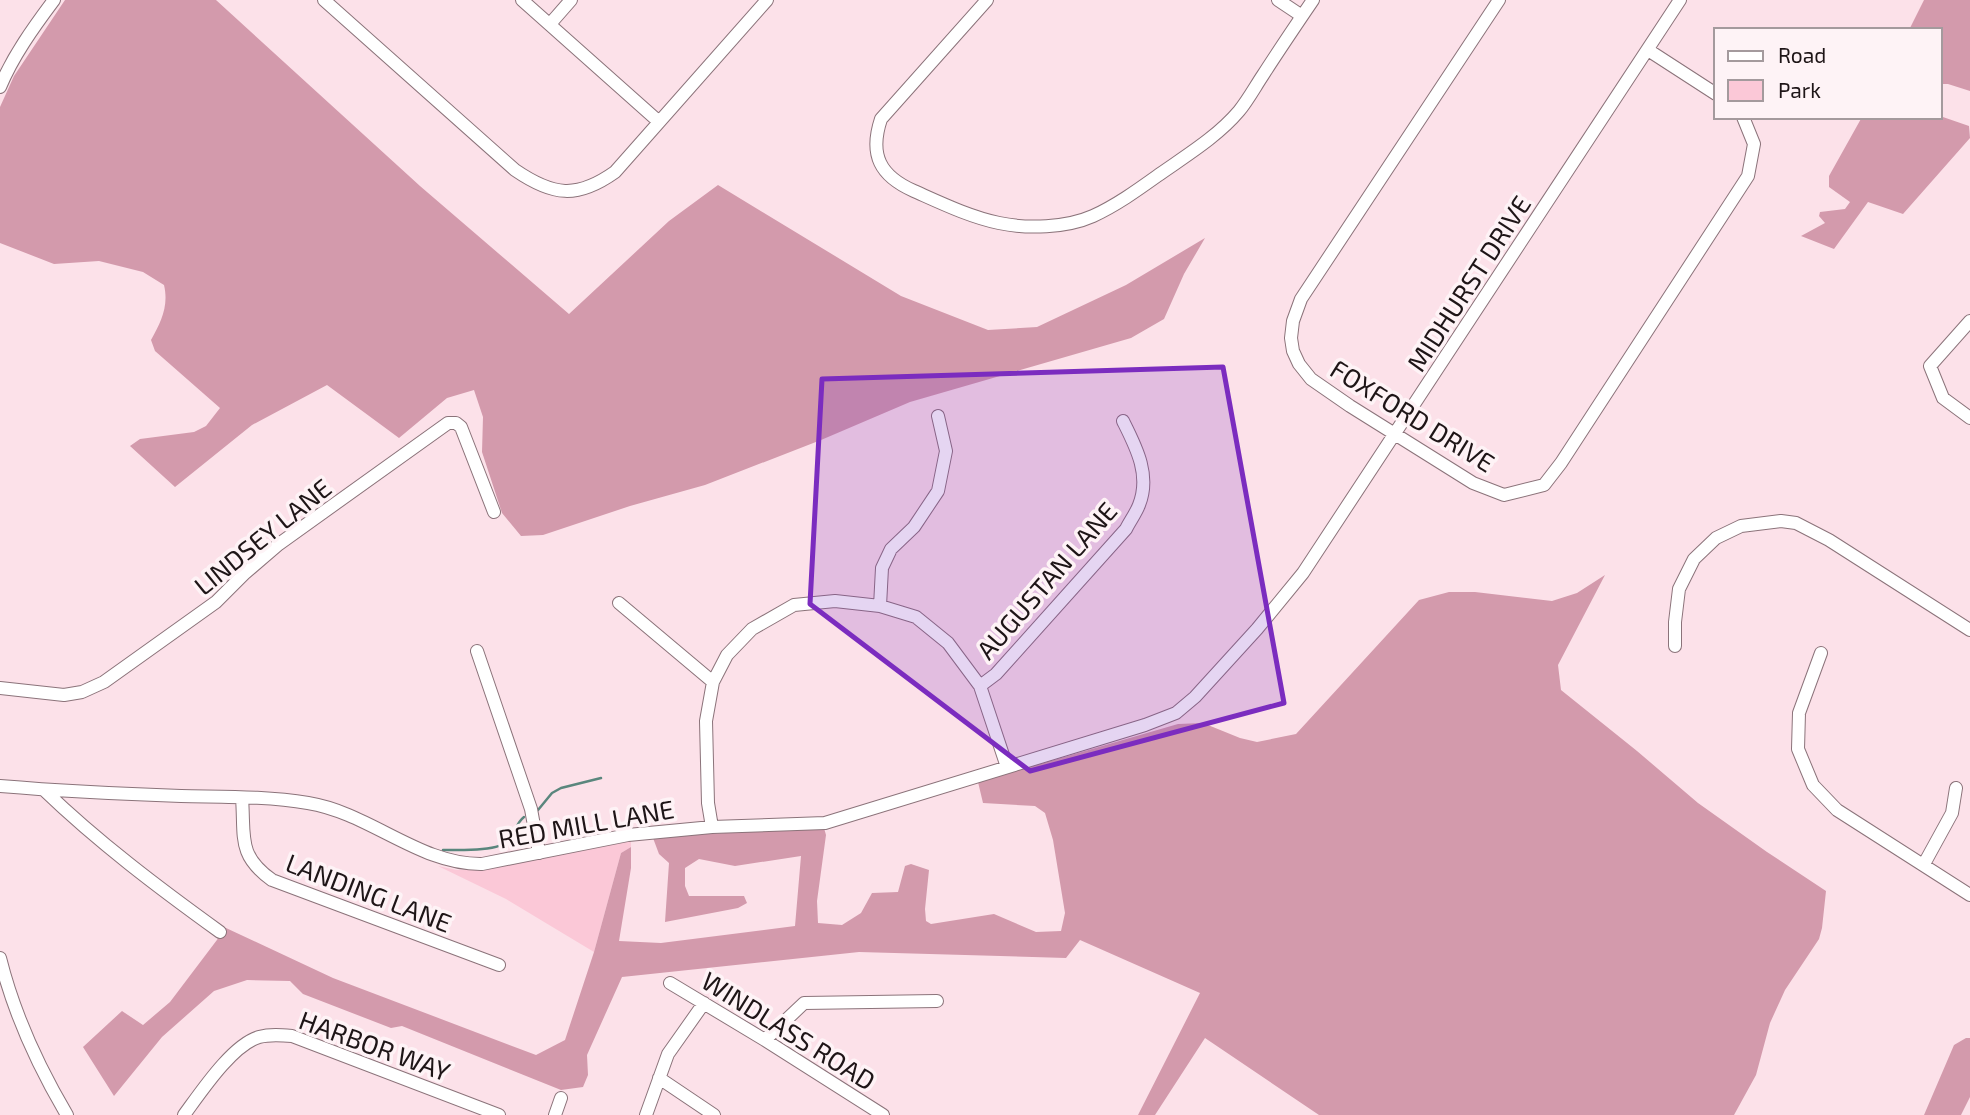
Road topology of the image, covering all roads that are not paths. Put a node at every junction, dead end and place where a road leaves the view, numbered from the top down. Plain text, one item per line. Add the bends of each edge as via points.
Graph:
1 (54, 0) edge
2 (324, 0) edge
3 (523, 0) edge
4 (571, 0) edge
5 (767, 0) edge
6 (987, 0) edge
7 (1278, 0) edge
8 (1313, 0) edge
9 (1499, 0) edge
10 (1680, 0) edge
11 (1302, 16) junction
12 (550, 24) junction
13 (1648, 50) junction
14 (0, 88) edge
15 (1714, 93) edge
16 (1744, 119) edge
17 (658, 121) junction
18 (1970, 321) edge
19 (938, 416) dead end
20 (1970, 418) edge
21 (1122, 421) dead end
22 (1396, 434) junction
23 (494, 512) dead end
24 (619, 603) dead end
25 (880, 606) junction
26 (1970, 630) edge
27 (1675, 646) dead end
28 (477, 651) dead end
29 (1821, 653) dead end
30 (713, 682) junction
31 (980, 686) junction
32 (0, 688) edge
33 (1176, 713) joint
34 (1007, 766) junction
35 (0, 786) edge
36 (1955, 788) dead end
37 (44, 790) junction
38 (242, 798) junction
39 (712, 827) junction
40 (540, 853) junction
41 (1924, 864) junction
42 (1970, 895) edge
43 (220, 932) dead end
44 (0, 958) edge
45 (499, 965) dead end
46 (670, 983) dead end
47 (937, 1001) dead end
48 (704, 1003) junction
49 (765, 1040) junction
50 (659, 1078) junction
51 (561, 1098) dead end
52 (67, 1115) edge
53 (184, 1115) edge
54 (499, 1115) edge
55 (555, 1115) edge
56 (646, 1115) edge
57 (714, 1115) edge
58 (883, 1115) edge

1 - 14 street via 33,27
2 - 17 street via 536,184 574,191 597,185 615,172
3 - 12 street
4 - 12 street
5 - 17 street
6 - 11 street via 881,119 876,151 881,166 893,179 912,190 970,214 1031,226 1090,217 1117,204 1223,127 1240,110
7 - 11 street
8 - 11 street
9 - 22 street, FOXFORD DRIVE via 1301,299 1293,321 1293,351 1311,379
10 - 13 street, MIDHURST DRIVE
12 - 17 street
13 - 15 street
13 - 22 street, MIDHURST DRIVE
16 - 22 street, FOXFORD DRIVE via 1755,144 1748,176 1544,485 1504,495 1473,484
18 - 20 street via 1930,366 1943,398
19 - 25 street via 946,451 938,491 914,527 891,549 883,568
21 - 31 street, AUGUSTAN LANE via 1138,451 1144,479 1131,521 996,674
22 - 33 street, MIDHURST DRIVE via 1303,573 1257,629
23 - 32 street, LINDSEY LANE via 461,427 448,423 279,544 216,602 104,682 64,695
24 - 30 street
25 - 30 street via 835,601 794,605 752,629 727,654
25 - 31 street via 916,617 948,643
26 - 27 street via 1829,540 1796,523 1781,521 1741,526 1716,538 1694,559 1679,589
28 - 40 street via 531,810
29 - 41 street via 1799,713 1798,749 1813,785 1837,810
30 - 39 street via 706,721
31 - 34 street
33 - 34 street, RED MILL LANE
34 - 39 street, RED MILL LANE via 825,823
35 - 37 street, RED MILL LANE
36 - 41 street via 1952,813
37 - 38 street, RED MILL LANE
37 - 43 street
38 - 40 street, RED MILL LANE via 310,803 354,816 442,859 465,864
38 - 45 street, LANDING LANE via 246,852 256,869 272,880
39 - 40 street, RED MILL LANE via 628,835
41 - 42 street
44 - 52 street via 33,1052
46 - 48 street, WINDLASS ROAD
47 - 49 street via 804,1003
48 - 49 street, WINDLASS ROAD
48 - 50 street via 668,1054
49 - 58 street, WINDLASS ROAD
50 - 56 street
50 - 57 street
51 - 55 street
53 - 54 street, HARBOR WAY via 234,1052 250,1040 268,1035 292,1036

